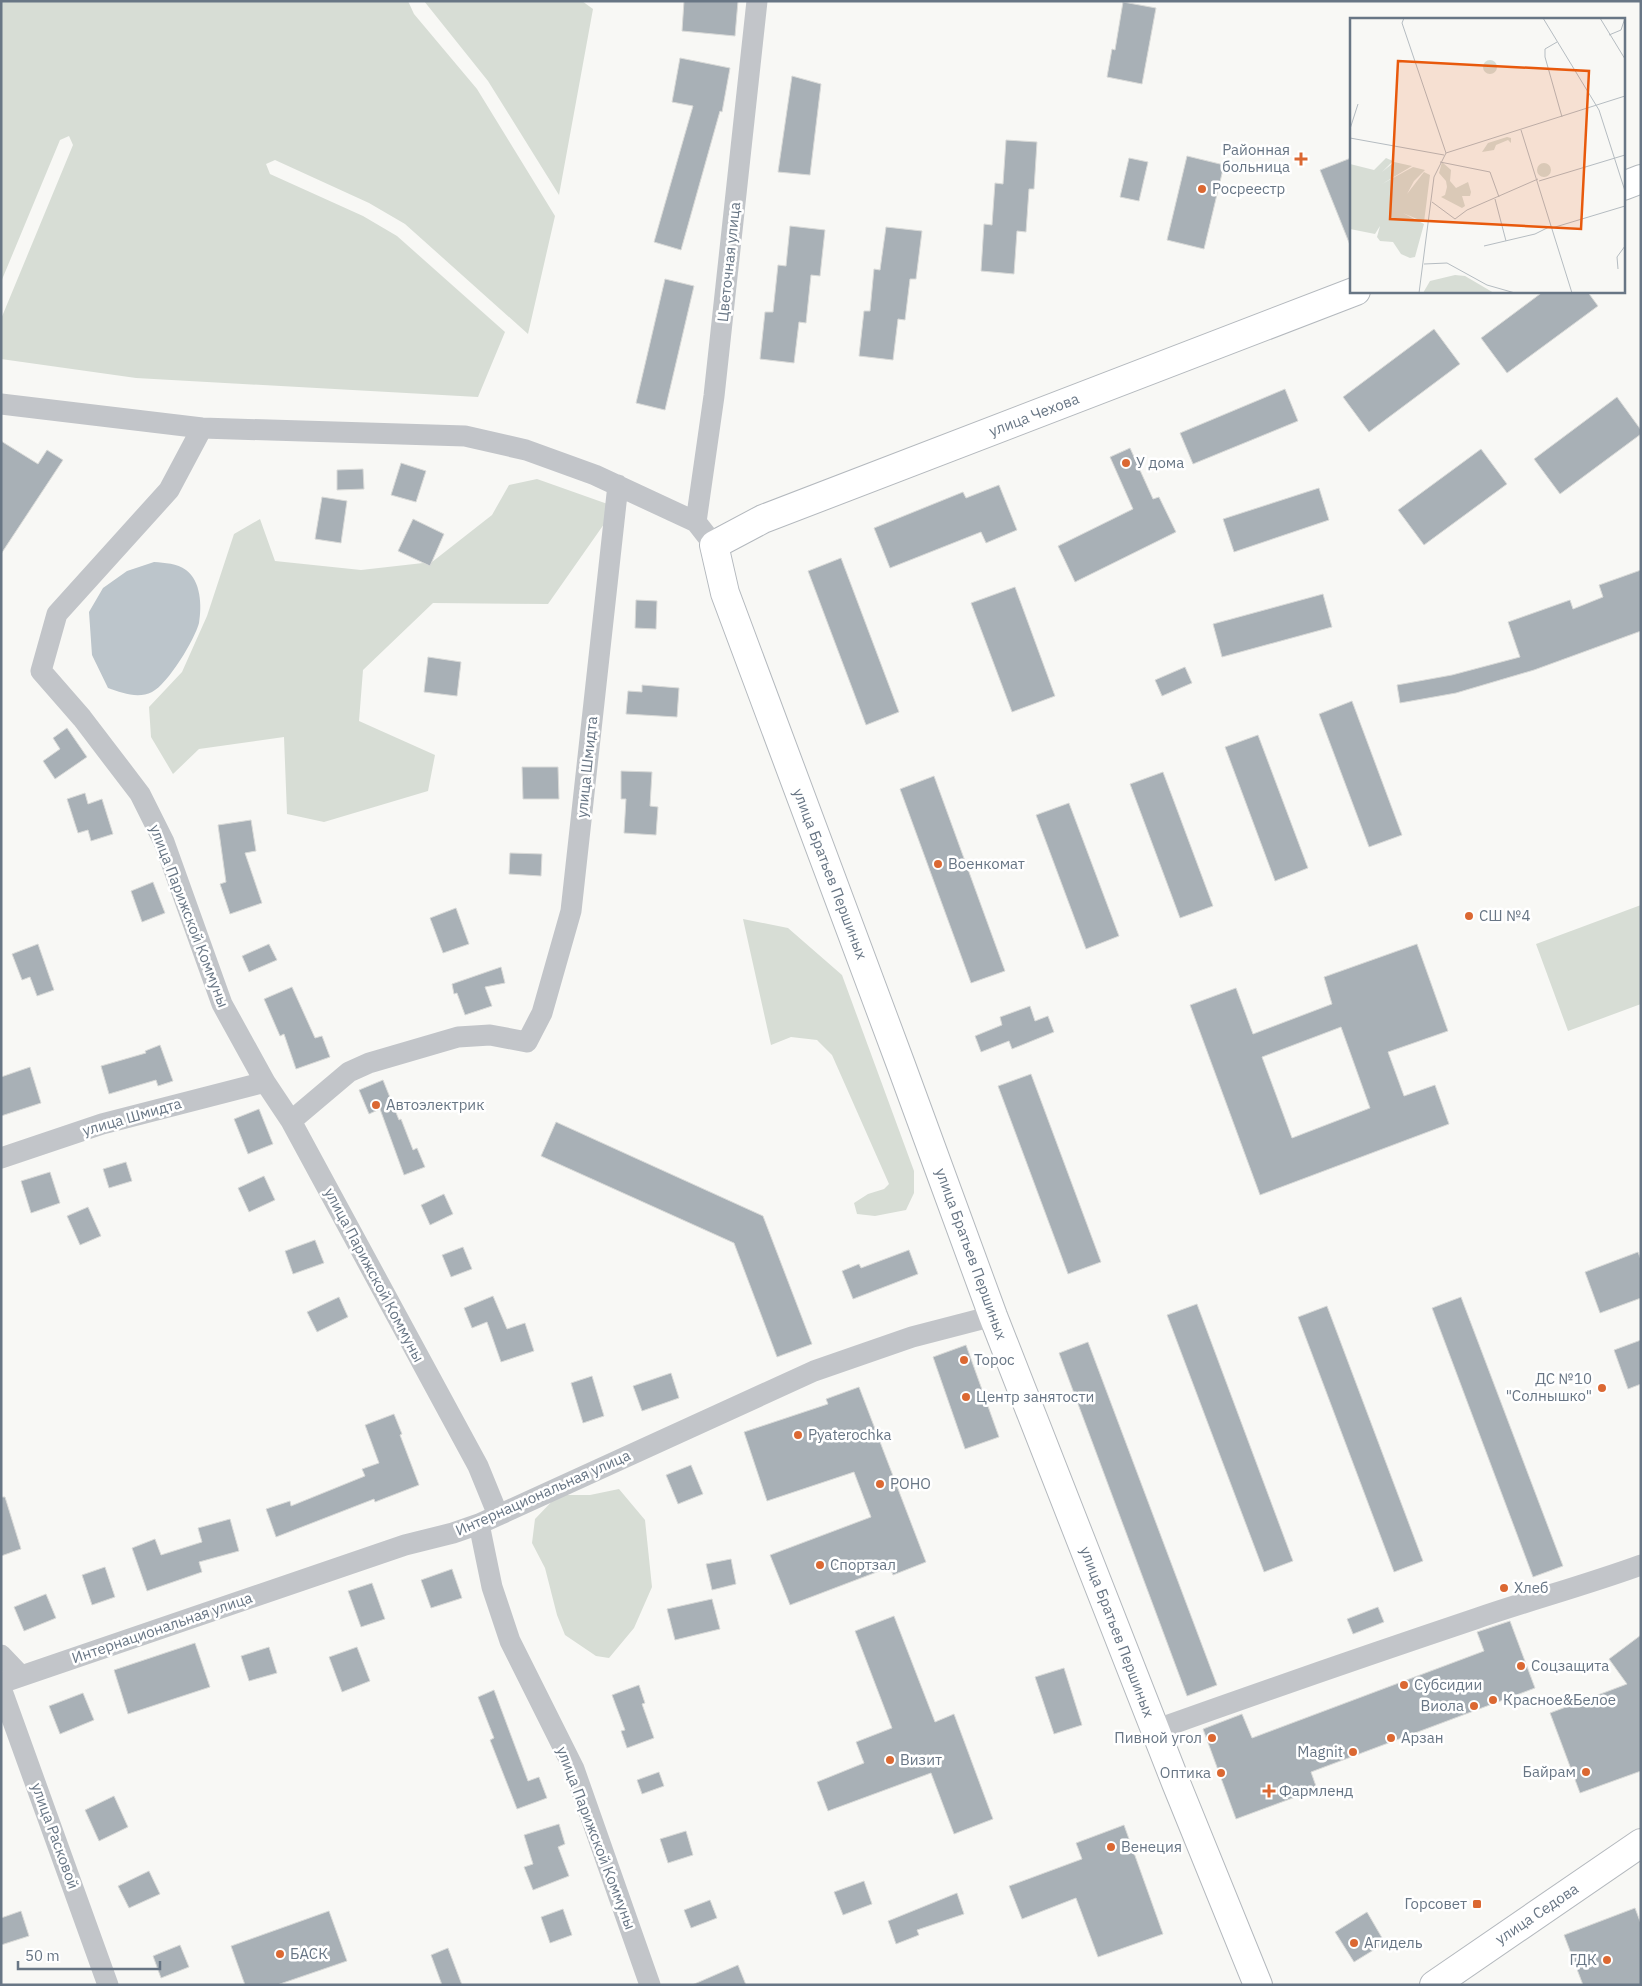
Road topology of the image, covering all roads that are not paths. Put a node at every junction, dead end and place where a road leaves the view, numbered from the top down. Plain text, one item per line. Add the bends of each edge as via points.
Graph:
1 (757, 1) edge
2 (1641, 179) edge
3 (1624, 186) edge
4 (1353, 292) edge
5 (1, 404) edge
6 (202, 428) junction
7 (618, 485) junction
8 (696, 522) junction
9 (714, 544) junction
10 (265, 1082) junction
11 (291, 1121) junction
12 (1, 1158) edge
13 (993, 1316) junction
14 (488, 1520) junction
15 (1641, 1564) edge
16 (1, 1654) edge
17 (21, 1676) junction
18 (1, 1683) edge
19 (1, 1688) edge
20 (1155, 1730) junction
21 (1641, 1843) edge
22 (108, 1985) edge
23 (650, 1985) edge
24 (1258, 1985) edge
25 (1434, 1985) edge

1 - 8 street, Цветочная улица via 714,396
2 - 3 street
4 - 9 street, улица Чехова via 763,519
5 - 6 street
6 - 7 street via 465,436 526,450
6 - 10 street, улица Парижской Коммуны via 169,490 57,614 41,671 140,794 164,842 222,1004
7 - 8 street
7 - 11 street, улица Шмидта via 571,912 542,1013 527,1042 490,1035 458,1037 369,1062 350,1072
8 - 9 street
9 - 13 street, улица Братьев Першиных via 725,593
10 - 11 street, улица Парижской Коммуны
10 - 12 street, улица Шмидта via 102,1124
11 - 14 street, улица Парижской Коммуны via 478,1466
13 - 14 street, Интернациональная улица via 912,1337 814,1371
13 - 20 street, улица Братьев Першиных
14 - 17 street, Интернациональная улица via 405,1545
14 - 23 street, улица Парижской Коммуны via 492,1587 510,1641 574,1769
15 - 20 street
16 - 17 street
17 - 18 street, Интернациональная улица
19 - 22 street, улица Расковой
20 - 24 street, улица Братьев Першиных
21 - 25 street, улица Седова

